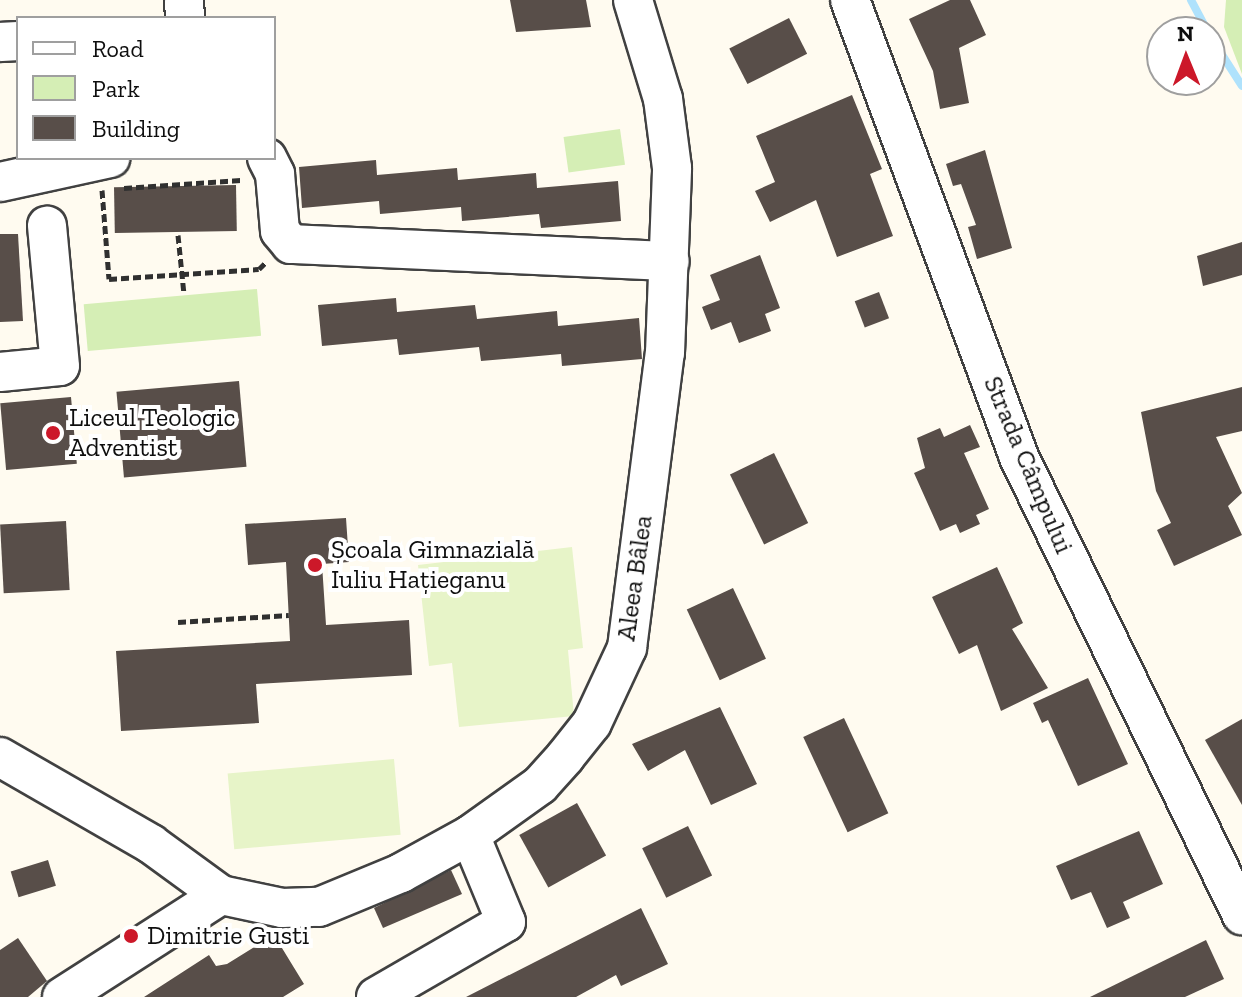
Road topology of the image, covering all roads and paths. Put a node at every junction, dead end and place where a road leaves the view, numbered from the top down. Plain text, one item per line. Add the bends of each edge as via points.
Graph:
1 (633, 0) edge
2 (850, 0) edge
3 (101, 160) edge
4 (271, 168) edge
5 (0, 182) edge
6 (47, 226) dead end
7 (178, 235) dead end
8 (285, 240) junction
9 (670, 261) junction
10 (181, 274) junction
11 (184, 294) dead end
12 (0, 372) edge
13 (289, 615) dead end
14 (178, 622) dead end
15 (0, 757) edge
16 (470, 835) junction
17 (221, 895) junction
18 (1242, 915) edge
19 (383, 995) edge
20 (62, 997) edge

1 - 9 street, Aleea Bâlea via 668,132
2 - 18 street, Strada Câmpului via 1018,455
3 - 5 street
4 - 8 street
4 - 10 path via 102,190 109,279
6 - 12 street via 60,366
7 - 10 path
8 - 9 street via 310,248
8 - 10 path via 259,269
9 - 16 street, Aleea Bâlea via 663,367 627,648 592,723 565,757 540,785
10 - 11 path
13 - 14 path
15 - 17 street, Aleea Bâlea via 151,844
16 - 17 street, Aleea Bâlea via 319,907 282,908
16 - 19 street via 506,922
17 - 20 street

